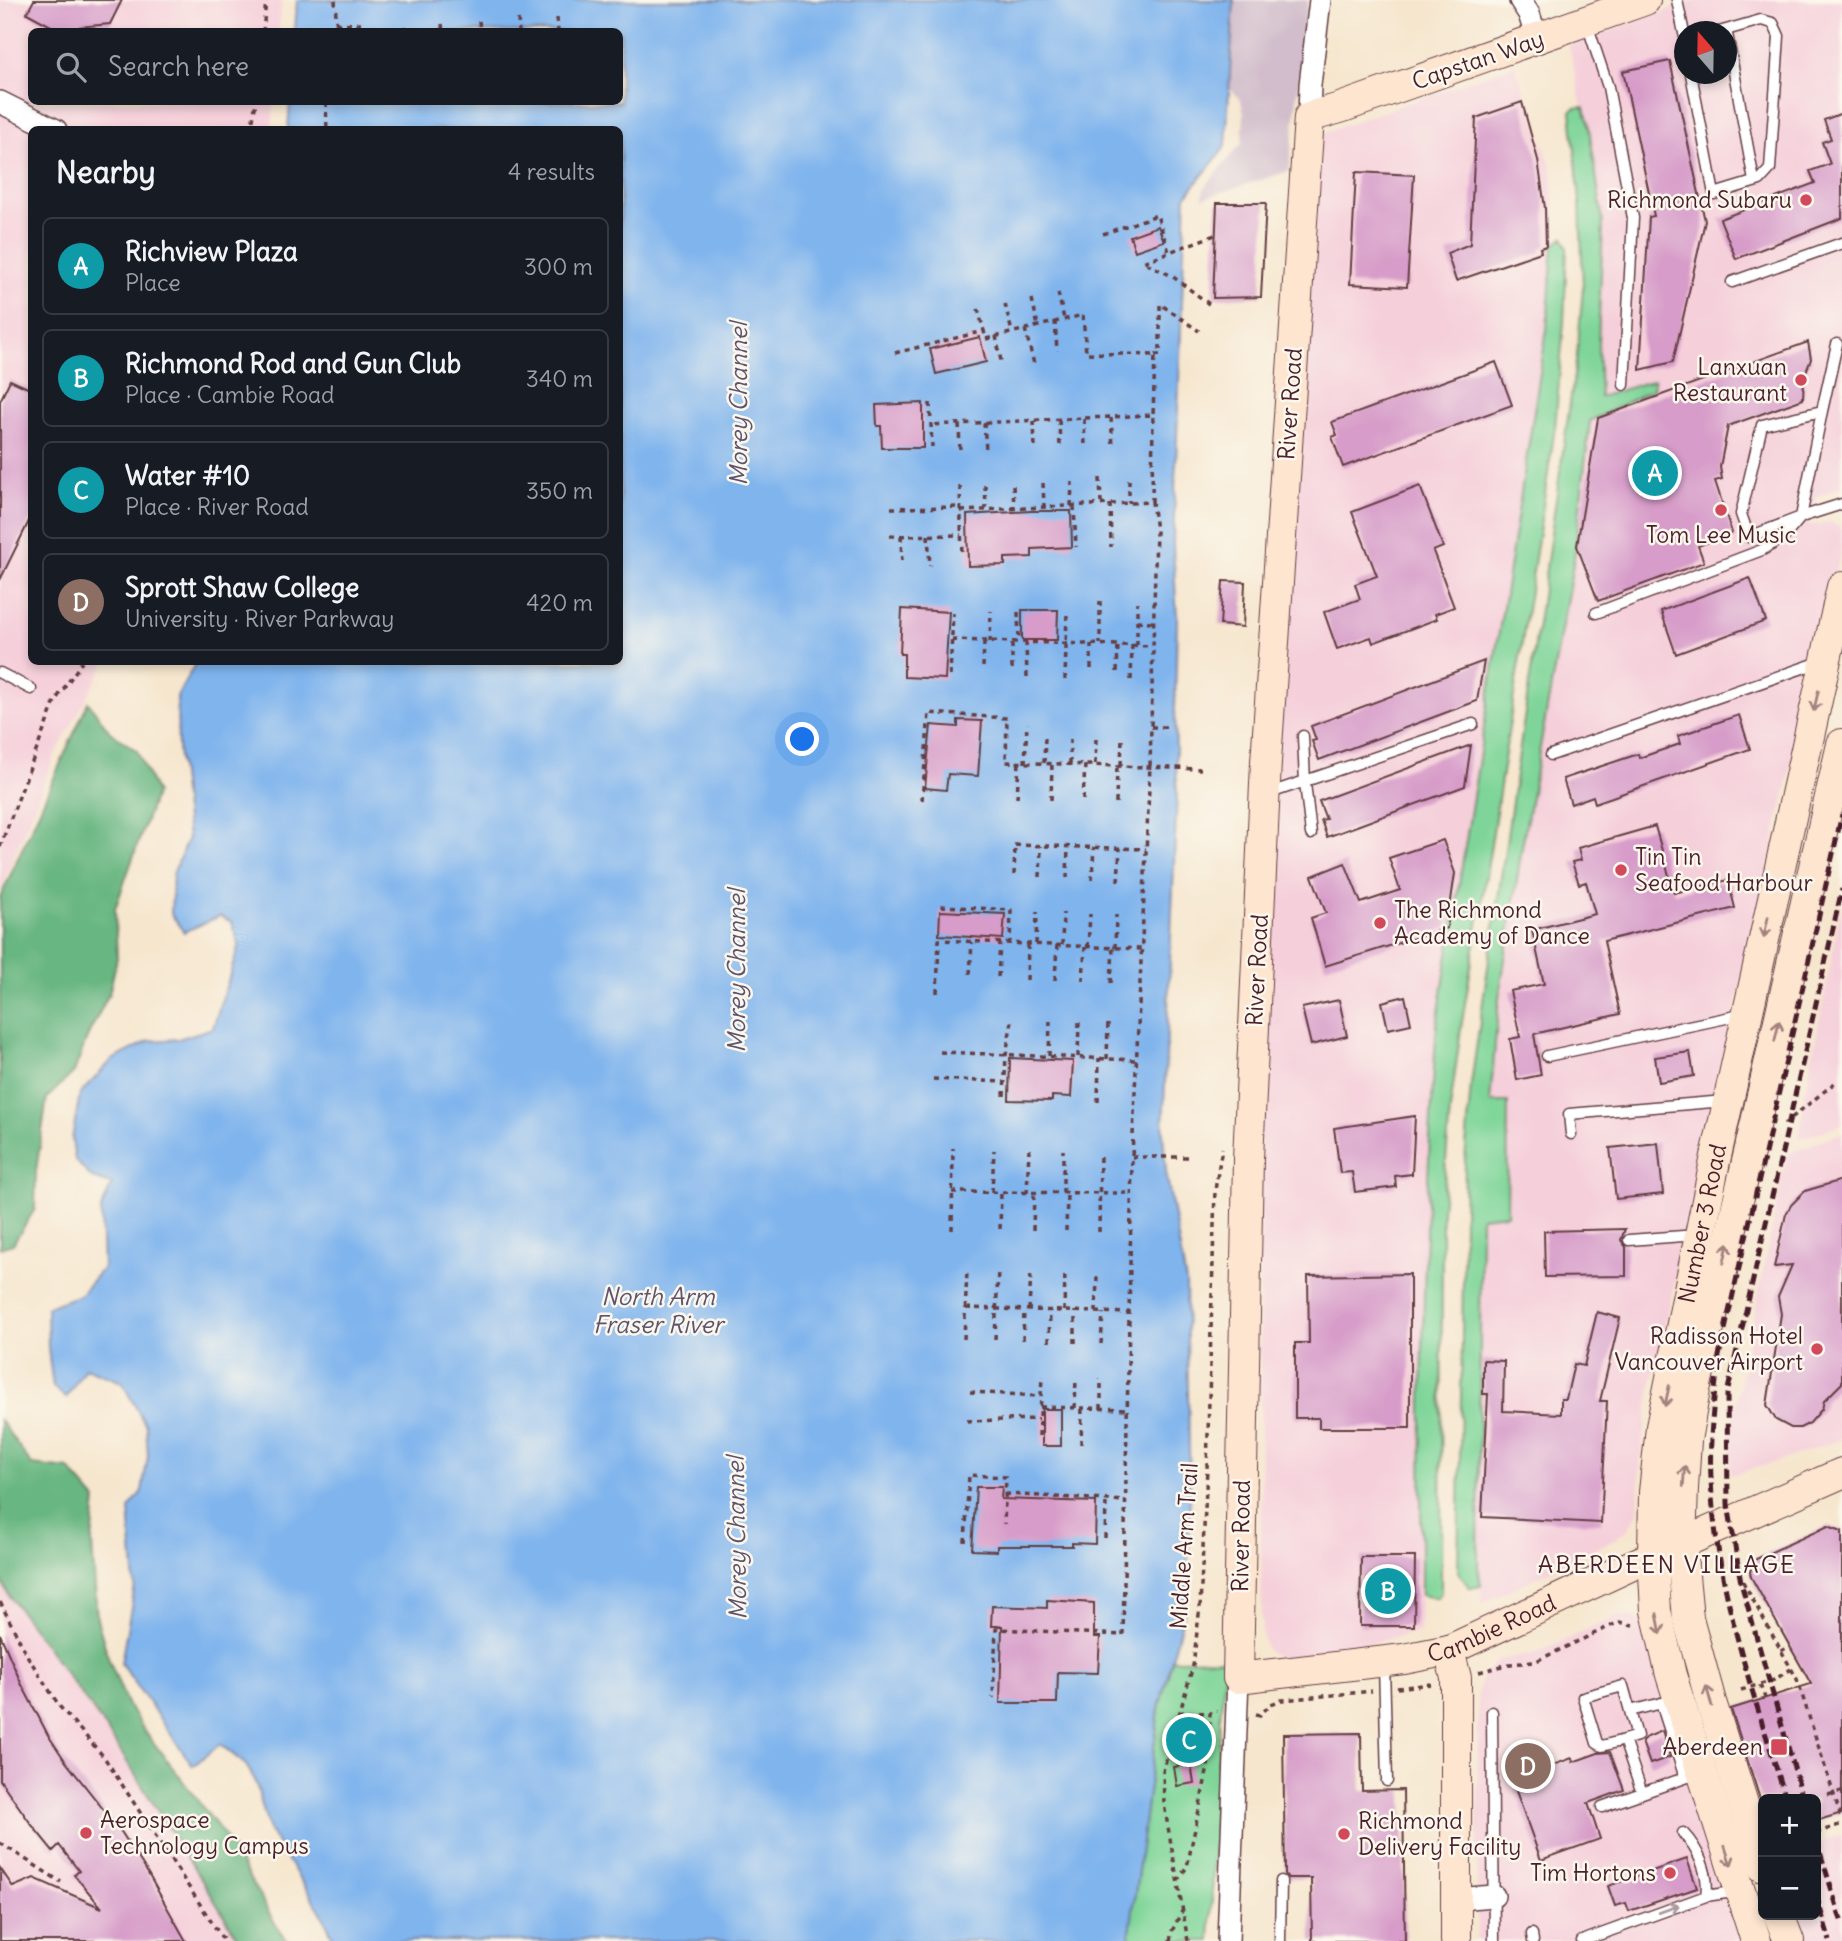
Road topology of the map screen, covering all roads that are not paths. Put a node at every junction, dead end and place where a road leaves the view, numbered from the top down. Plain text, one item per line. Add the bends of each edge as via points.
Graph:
1 (1320, 0) edge
2 (1520, 0) edge
3 (1645, 0) edge
4 (1677, 0) edge
5 (1681, 21) edge
6 (1586, 22) junction
7 (1737, 28) edge
8 (1537, 39) junction
9 (1693, 84) edge
10 (1734, 84) edge
11 (0, 102) edge
12 (1309, 117) junction
13 (48, 126) edge
14 (1754, 181) junction
15 (1842, 243) edge
16 (1732, 282) dead end
17 (1837, 344) dead end
18 (1624, 385) dead end
19 (1822, 411) junction
20 (1842, 504) edge
21 (1801, 517) junction
22 (1842, 587) edge
23 (1596, 613) dead end
24 (1826, 659) junction
25 (0, 673) edge
26 (31, 689) dead end
27 (1473, 723) dead end
28 (1303, 736) dead end
29 (1842, 744) edge
30 (1551, 755) dead end
31 (1305, 783) junction
32 (1265, 795) junction
33 (1791, 813) junction
34 (1829, 820) junction
35 (1311, 834) dead end
36 (1747, 1013) junction
37 (1548, 1056) dead end
38 (1728, 1101) junction
39 (1570, 1134) dead end
40 (1700, 1235) junction
41 (1629, 1240) dead end
42 (1842, 1473) edge
43 (1681, 1544) junction
44 (1653, 1556) junction
45 (1452, 1664) junction
46 (1385, 1675) junction
47 (1238, 1678) junction
48 (1669, 1701) junction
49 (1630, 1711) junction
50 (1492, 1712) dead end
51 (1624, 1740) junction
52 (1693, 1775) junction
53 (1387, 1781) dead end
54 (1643, 1793) junction
55 (1602, 1807) dead end
56 (1684, 1833) dead end
57 (1760, 1857) edge
58 (1281, 1881) dead end
59 (1740, 1891) junction
60 (1494, 1896) junction
61 (1706, 1896) junction
62 (1456, 1899) junction
63 (1781, 1920) edge
64 (1227, 1941) edge
65 (1280, 1941) edge
66 (1456, 1941) edge
67 (1494, 1941) edge
68 (1582, 1941) edge
69 (1756, 1941) edge
70 (1789, 1941) edge

1 - 12 street, River Road
2 - 8 street
3 - 6 main road, Capstan Way
4 - 5 lane
6 - 8 main road, Capstan Way
6 - 18 lane via 1608,87 1633,218
7 - 14 lane via 1761,20 1773,23 1779,36 1770,169
8 - 12 main road, Capstan Way
9 - 14 lane via 1714,194
10 - 14 lane
11 - 13 street
12 - 32 main road, River Road
15 - 16 lane
17 - 19 lane
19 - 21 lane
19 - 21 lane via 1762,425 1741,514 1749,537
20 - 21 lane
21 - 23 lane via 1783,538 1762,550
22 - 24 main road, Number 3 Road
24 - 30 lane
24 -> 33 main road, Number 3 Road
25 - 26 lane
27 - 31 lane
28 - 31 lane
29 - 34 main road, Number 3 Road
31 - 32 lane
31 - 35 lane
32 - 47 main road, River Road via 1248,1162
33 - 34 main road
33 -> 36 main road, Number 3 Road
43 -> 34 main road, Number 3 Road via 1686,1440 1695,1390
36 - 37 lane
36 - 38 main road, Number 3 Road
38 - 39 lane via 1569,1114
38 - 40 main road, Number 3 Road
40 - 41 lane
40 -> 44 main road, Number 3 Road via 1661,1427
42 - 43 main road, Cambie Road
43 - 44 main road, Cambie Road
57 -> 43 main road, Number 3 Road via 1688,1618
44 - 45 main road, Cambie Road
44 -> 48 main road, Number 3 Road
45 - 46 main road, Cambie Road
45 - 62 main road
46 - 47 main road, Cambie Road
46 - 53 lane
47 - 64 street, River Road
48 - 49 lane
48 - 52 main road, Number 3 Road
49 - 51 lane via 1637,1736
49 - 51 lane via 1623,1686 1583,1697 1597,1743 1602,1746
50 - 60 lane
51 - 54 lane
52 - 54 lane
52 -> 59 main road, Number 3 Road
54 - 55 lane
56 - 61 lane via 1695,1846 1708,1885
58 - 65 lane
59 - 61 lane
59 - 69 main road, Number 3 Road
60 - 62 street
60 - 67 lane
68 -> 61 lane
62 - 66 main road
63 - 70 main road

